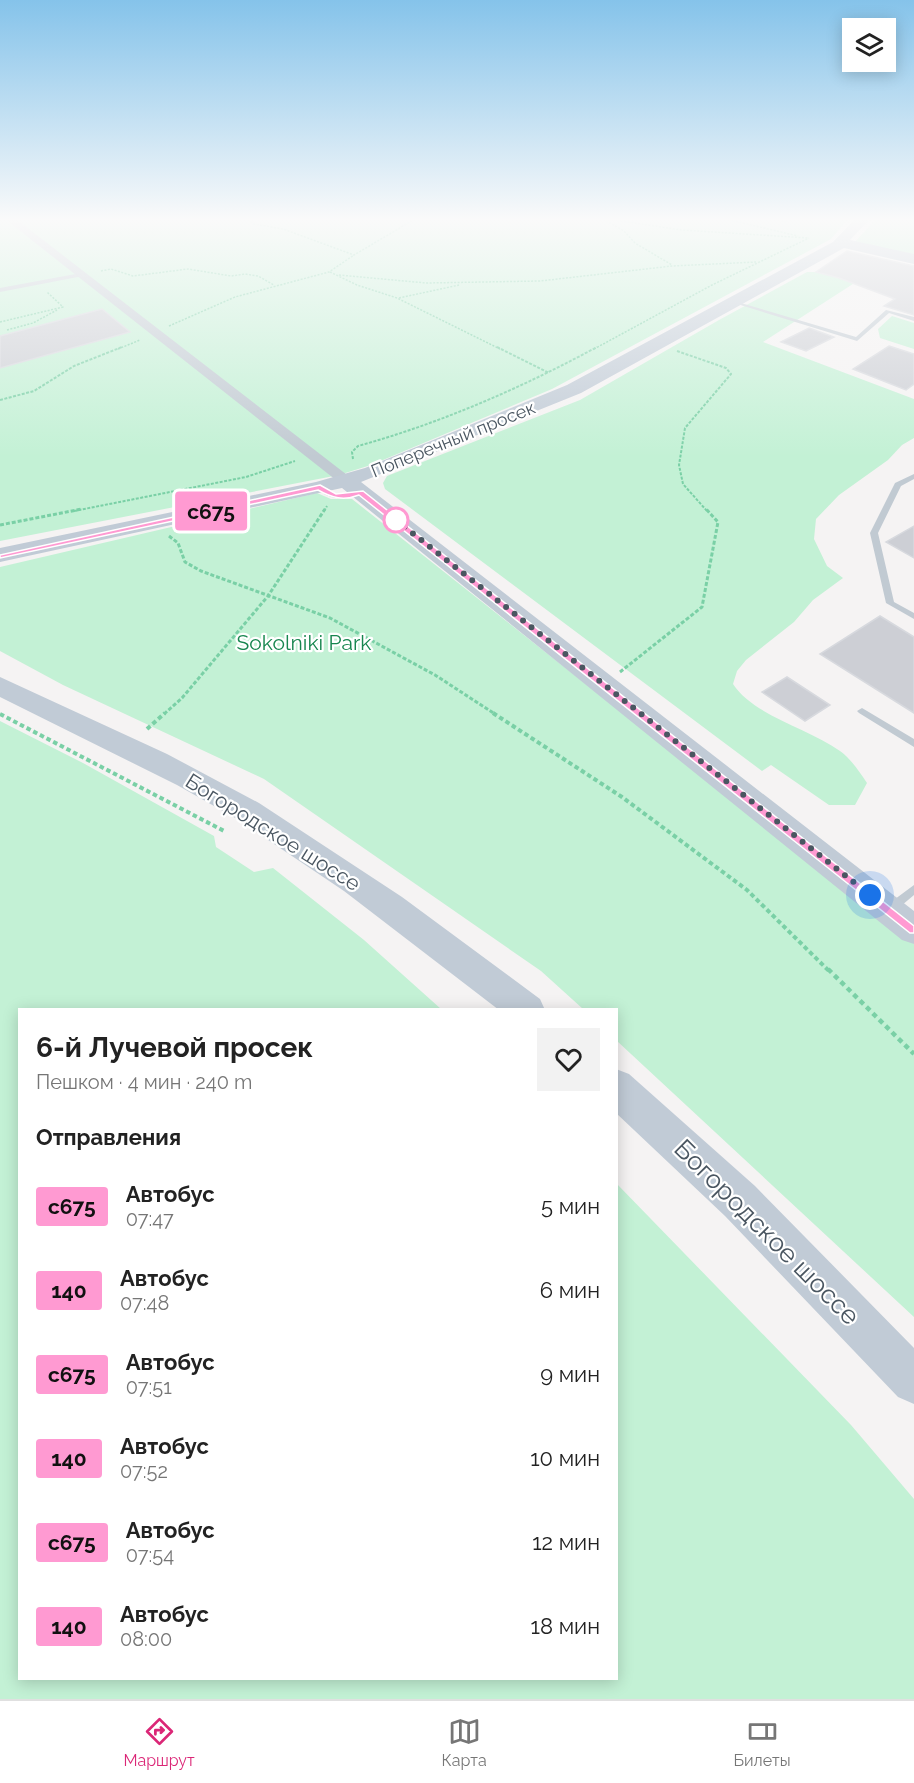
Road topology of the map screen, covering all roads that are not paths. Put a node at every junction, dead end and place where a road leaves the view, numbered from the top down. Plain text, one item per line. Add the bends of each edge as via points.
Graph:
1 (114, 298) edge
2 (743, 298) edge
3 (736, 302) junction
4 (914, 319) edge
5 (914, 476) edge
6 (353, 487) junction
7 (0, 555) edge
8 (914, 616) edge
9 (0, 686) edge
10 (862, 711) dead end
11 (914, 744) edge
12 (914, 889) edge
13 (889, 910) junction
14 (914, 930) edge
15 (524, 1008) edge
16 (618, 1089) edge
17 (914, 1381) edge

1 - 6 street
2 - 3 street, Поперечный просек
3 - 4 lane via 857,339 888,311
3 - 6 street, Поперечный просек via 557,396
5 - 8 lane via 898,485 874,533 890,603
6 - 7 street, Поперечный просек
6 - 13 street
9 - 15 street, Богородское шоссе via 248,811 344,872
10 - 11 lane
12 - 13 lane
13 - 14 street
16 - 17 street, Богородское шоссе via 740,1201

